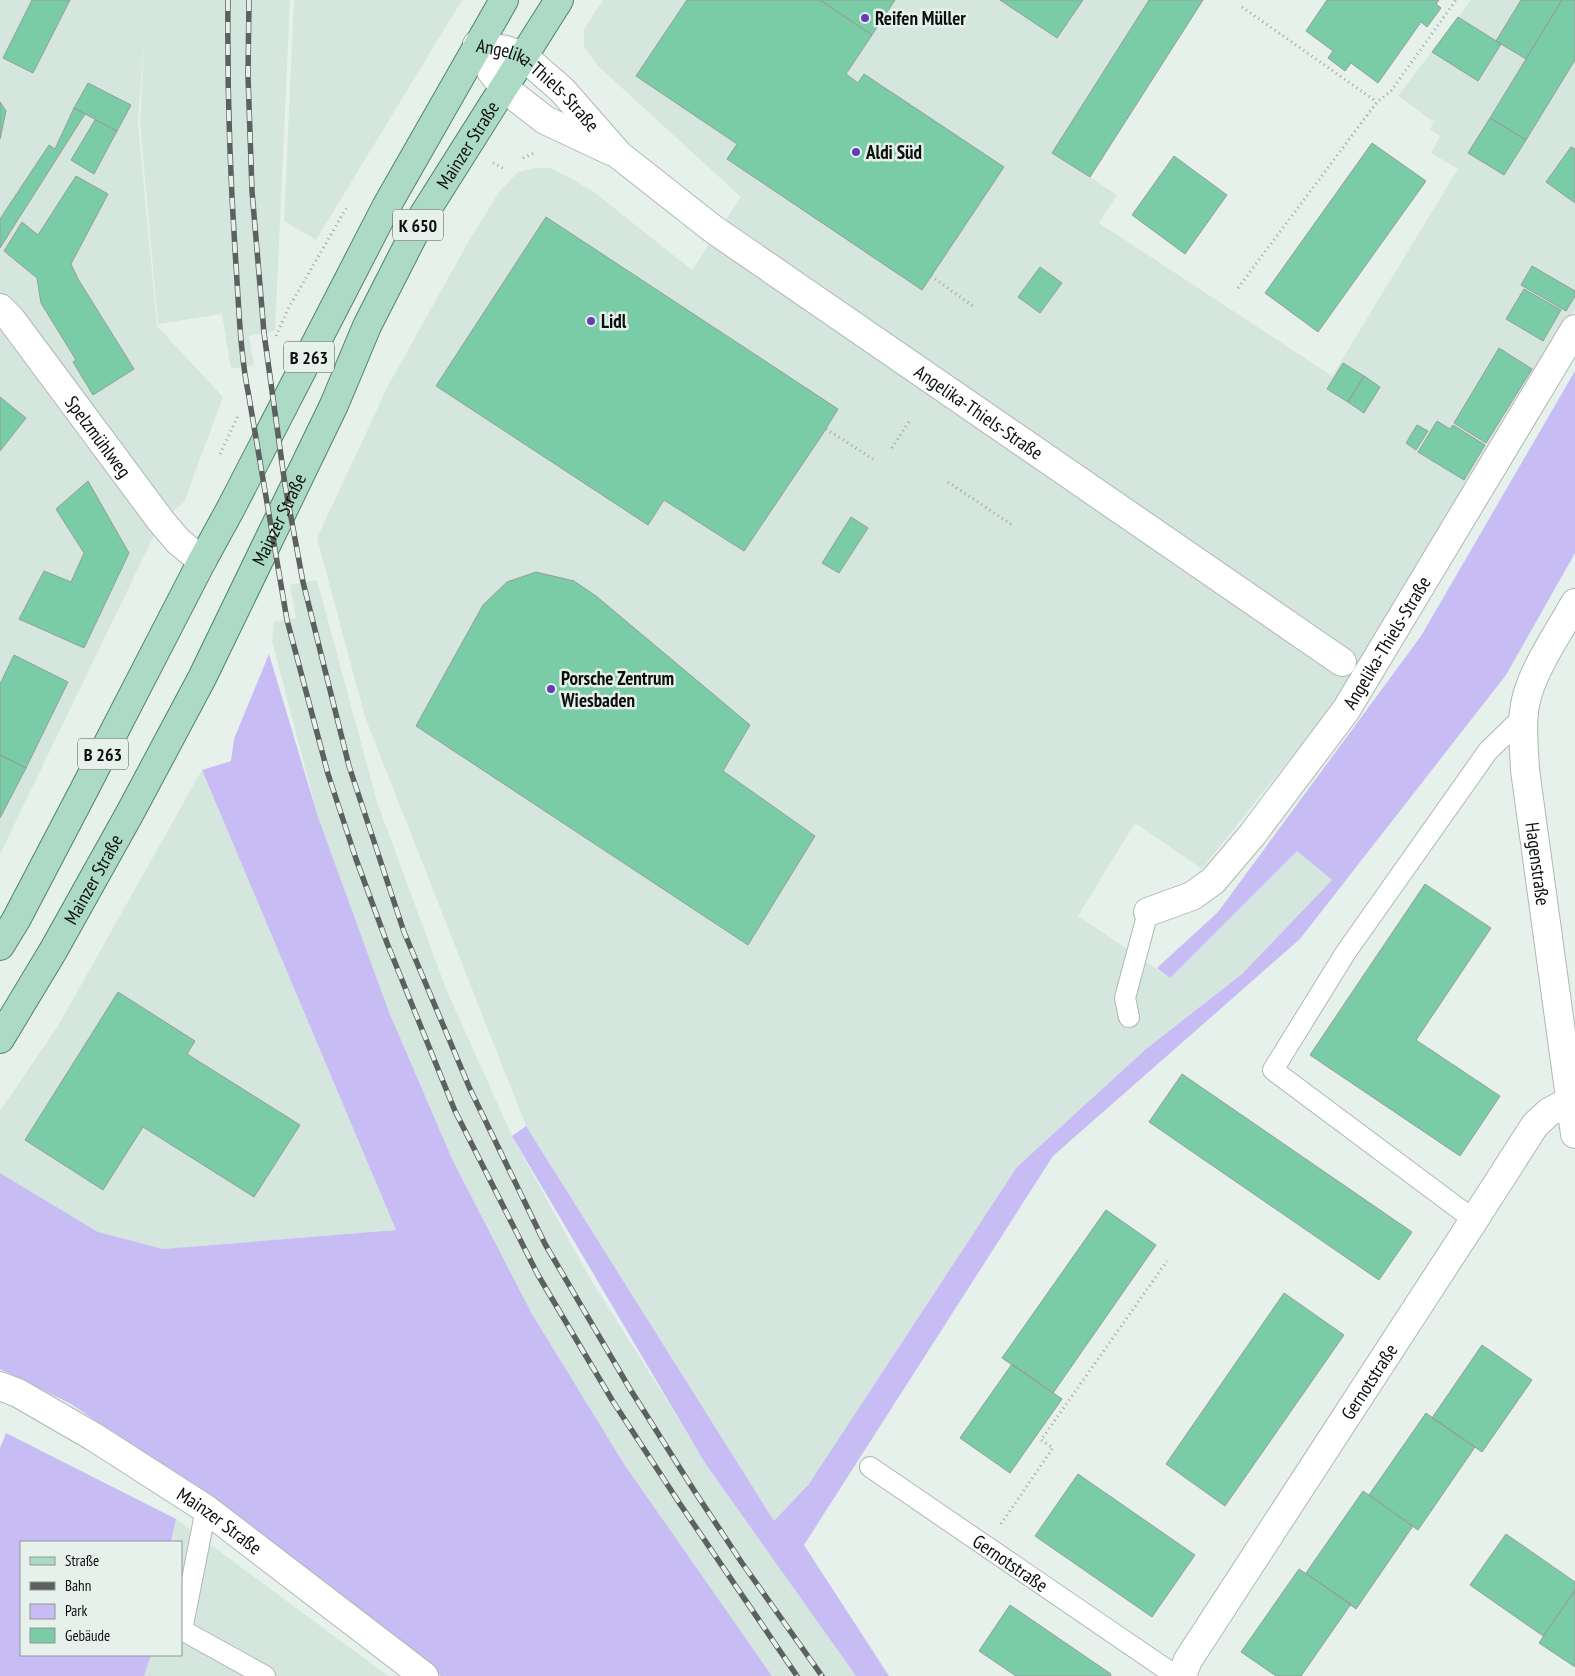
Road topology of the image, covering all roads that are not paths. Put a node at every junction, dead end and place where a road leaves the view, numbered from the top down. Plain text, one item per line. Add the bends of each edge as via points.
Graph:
1 (504, 0) edge
2 (559, 0) edge
3 (477, 45) junction
4 (523, 56) junction
5 (504, 88) junction
6 (619, 155) junction
7 (386, 207) joint
8 (0, 308) edge
9 (1575, 329) edge
10 (202, 561) junction
11 (1575, 603) edge
12 (1342, 662) dead end
13 (202, 678) joint
14 (1524, 716) junction
15 (1148, 912) joint
16 (0, 946) edge
17 (1130, 1017) dead end
18 (0, 1040) edge
19 (1570, 1101) junction
20 (1575, 1134) edge
21 (1474, 1220) junction
22 (0, 1386) edge
23 (870, 1466) dead end
24 (206, 1508) junction
25 (265, 1676) edge
26 (424, 1676) edge
27 (1176, 1676) edge
28 (1184, 1676) edge

1 - 3 main road, Mainzer Straße
2 - 4 main road, Mainzer Straße
3 - 4 street, Angelika-Thiels-Straße
3 - 5 street, Angelika-Thiels-Straße
3 - 7 main road, Mainzer Straße / K 650
4 - 5 main road, Mainzer Straße / K 650
4 - 6 street, Angelika-Thiels-Straße via 562,90
5 - 6 street, Angelika-Thiels-Straße via 545,120
5 - 13 main road, Mainzer Straße / K 650 via 424,214 367,326 334,405
6 - 12 street, Angelika-Thiels-Straße via 713,229
7 - 10 main road, Mainzer Straße / B 263
8 - 10 street, Spelzmühlweg via 161,521
9 - 15 street, Angelika-Thiels-Straße via 1329,734 1213,881 1192,896
10 - 16 main road, Mainzer Straße / B 263 via 81,797
11 - 14 street, Hagenstraße via 1536,671 1527,693
13 - 18 main road, Mainzer Straße / B 263 via 58,943
14 - 19 street, Hagenstraße via 1525,770
14 - 21 lane via 1488,751 1351,945 1273,1070
15 - 17 lane via 1125,998
19 - 20 street, Hagenstraße
19 - 21 street, Gernotstraße via 1534,1125
21 - 28 street, Gernotstraße via 1188,1660
22 - 24 street, Mainzer Straße via 94,1437
23 - 27 lane, Gernotstraße
24 - 25 lane via 182,1630
24 - 26 street, Mainzer Straße

